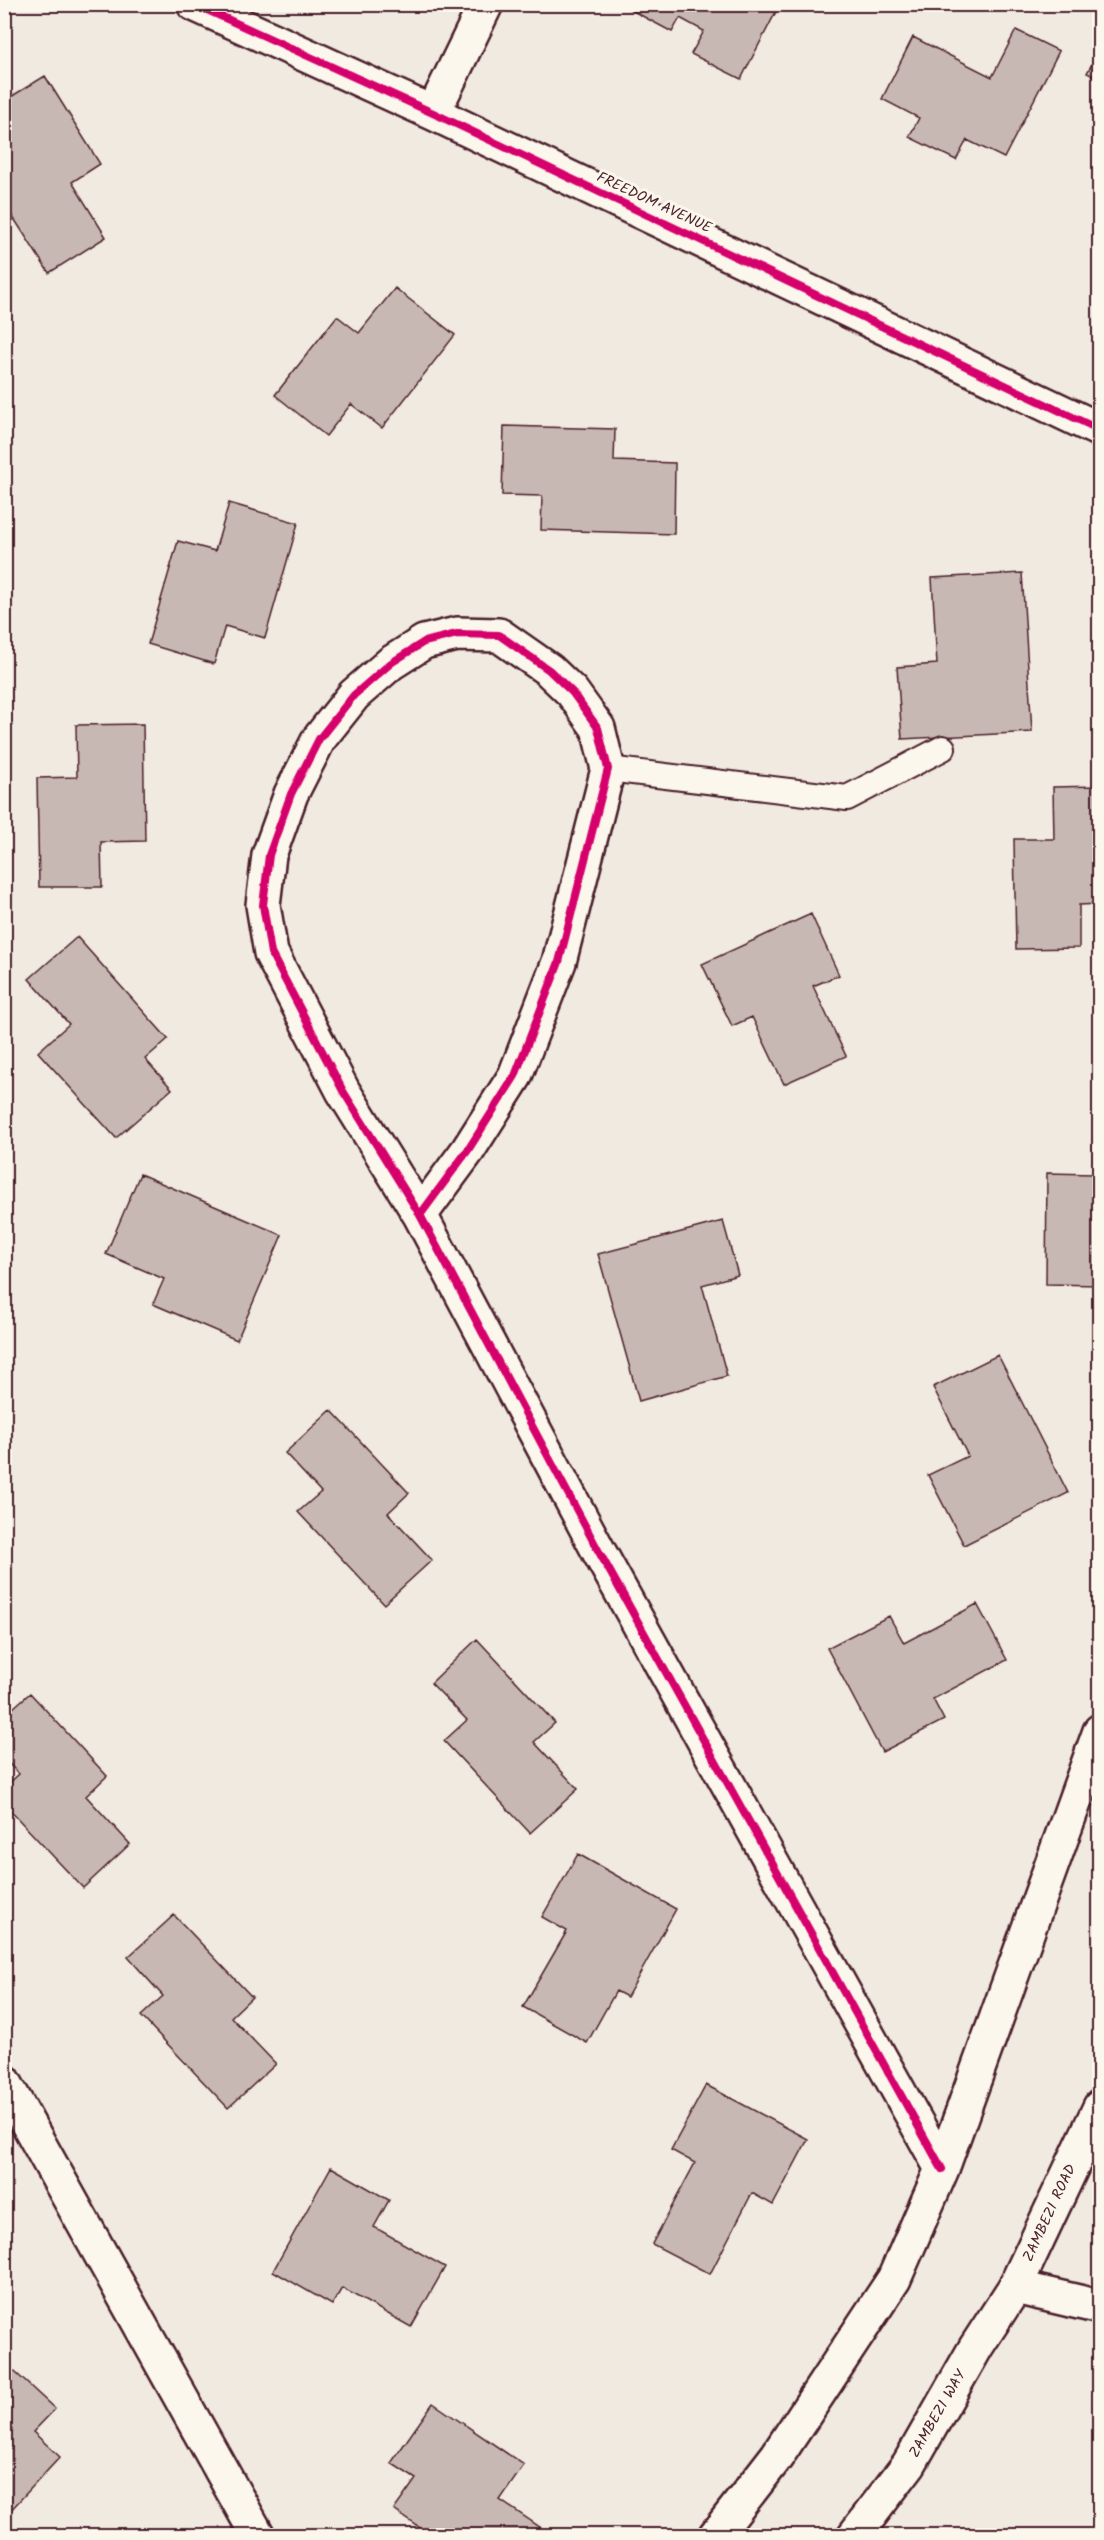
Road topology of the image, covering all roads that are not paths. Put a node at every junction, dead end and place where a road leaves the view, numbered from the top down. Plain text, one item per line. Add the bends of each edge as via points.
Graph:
1 (194, 4) edge
2 (486, 4) edge
3 (434, 114) junction
4 (1100, 430) edge
5 (943, 748) dead end
6 (609, 769) junction
7 (420, 1215) junction
8 (1100, 1731) edge
9 (4, 2081) edge
10 (1100, 2107) edge
11 (942, 2169) junction
12 (1015, 2288) junction
13 (1100, 2307) edge
14 (258, 2535) edge
15 (715, 2535) edge
16 (854, 2535) edge

1 - 3 street, FREEDOM AVENUE
2 - 3 street
3 - 4 street, FREEDOM AVENUE
5 - 6 lane via 847,798
6 - 7 street via 559,962 514,1076 468,1150
6 - 7 street via 598,728 572,692 549,670 499,635 457,634 424,642 354,695 320,739 291,794 269,855 263,904 272,953 343,1091
7 - 11 street via 598,1550
8 - 11 street
9 - 14 street
10 - 12 street, ZAMBEZI ROAD
11 - 15 street via 894,2279 777,2456
12 - 13 street
12 - 16 street, ZAMBEZI WAY via 909,2464

